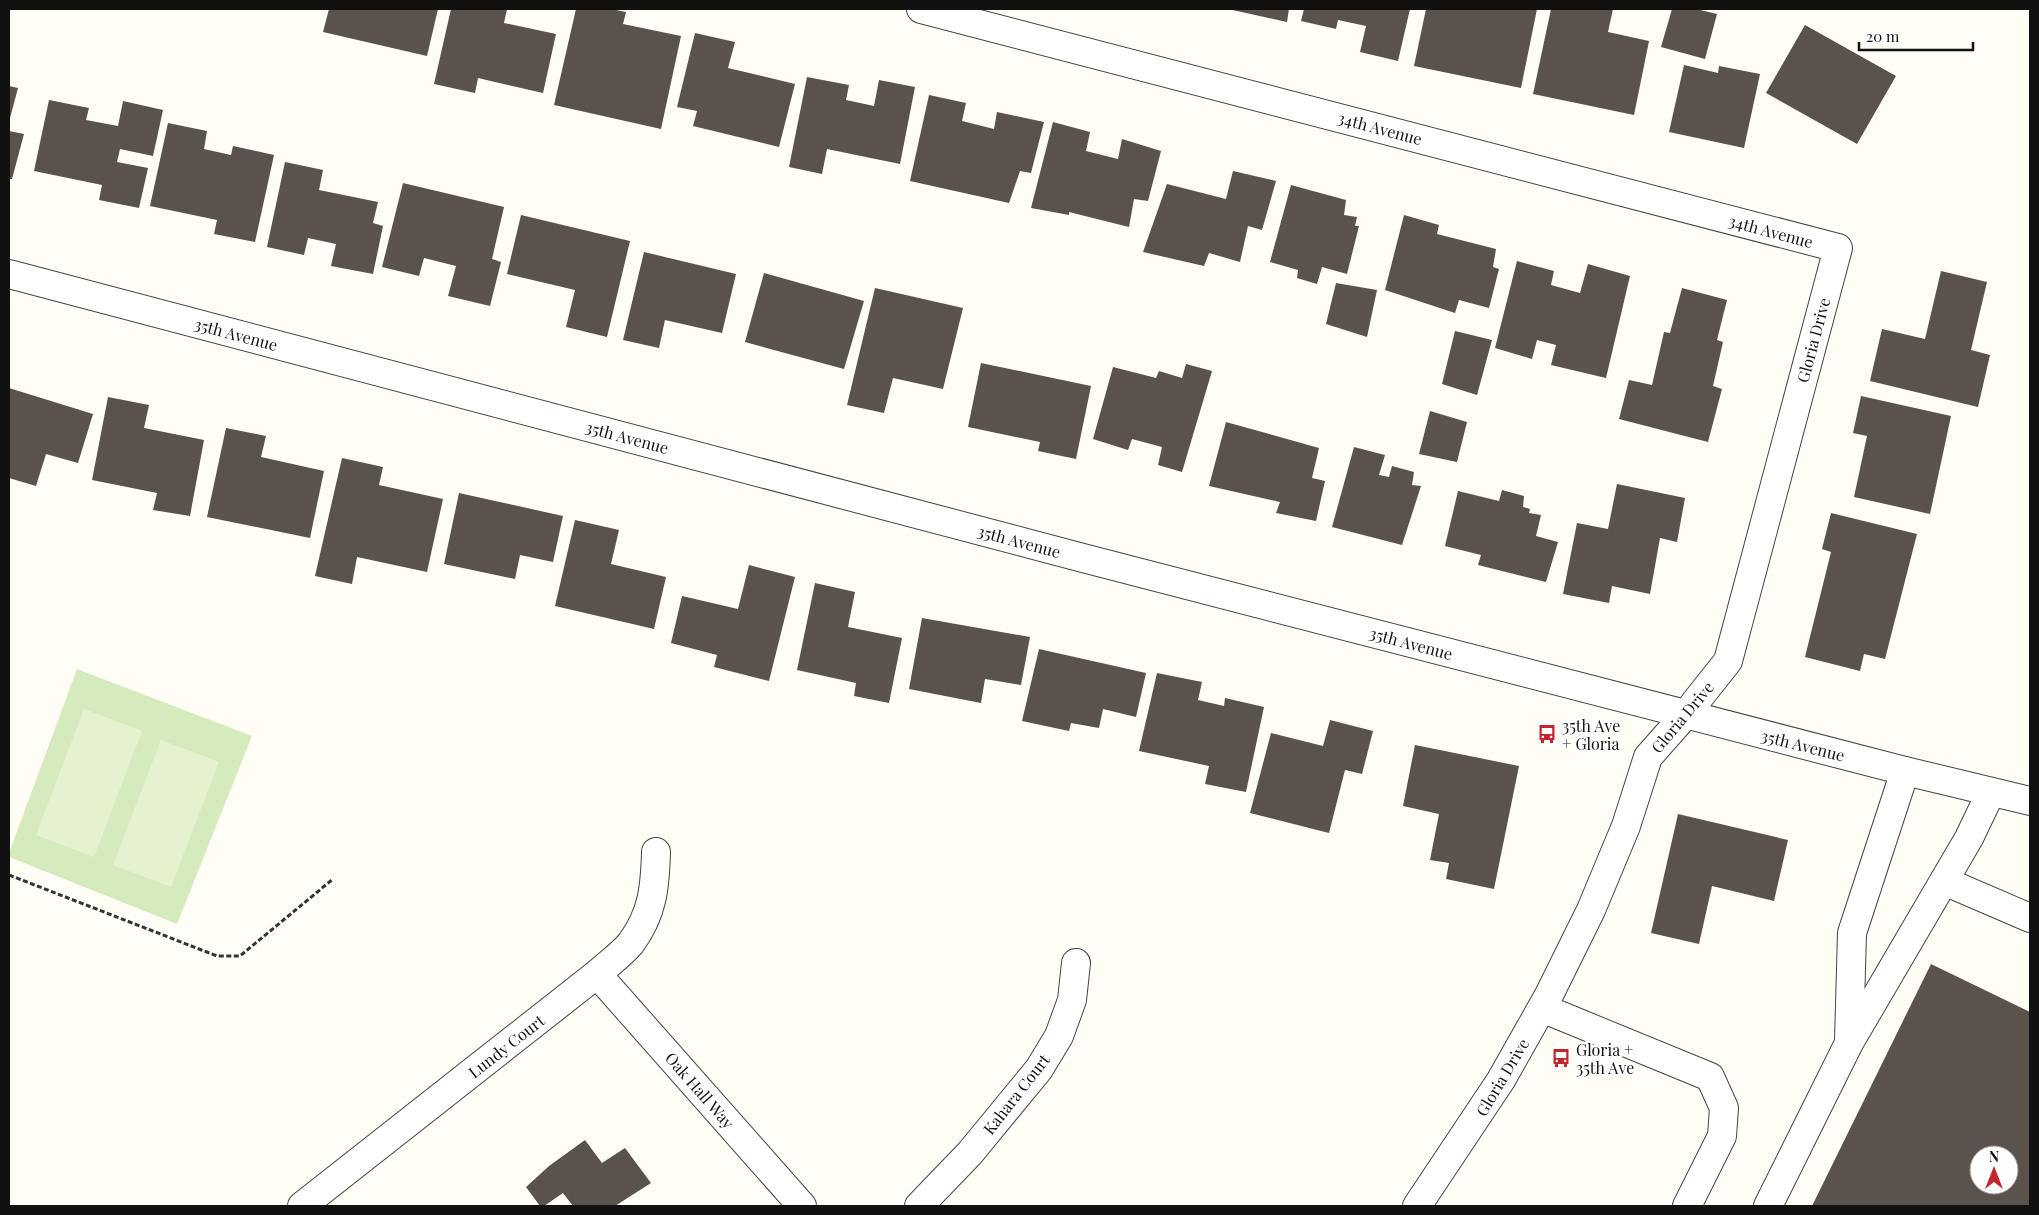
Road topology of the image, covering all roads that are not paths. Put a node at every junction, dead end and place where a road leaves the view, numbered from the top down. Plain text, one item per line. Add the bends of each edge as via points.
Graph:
1 (921, 9) edge
2 (1838, 248) joint
3 (9, 274) edge
4 (1686, 714) junction
5 (1905, 771) junction
6 (1991, 792) junction
7 (2030, 801) edge
8 (656, 852) dead end
9 (1944, 881) junction
10 (2030, 918) edge
11 (1076, 963) dead end
12 (597, 974) junction
13 (1542, 1008) junction
14 (1849, 1043) junction
15 (302, 1206) edge
16 (802, 1206) edge
17 (920, 1206) edge
18 (1417, 1206) edge
19 (1687, 1206) edge
20 (1768, 1206) edge

1 - 2 street, 34th Avenue
2 - 4 street, Gloria Drive via 1728,661
3 - 4 street, 35th Avenue
4 - 5 street, 35th Avenue
4 - 13 street, Gloria Drive via 1648,757 1626,826 1591,910
5 - 6 street, 35th Avenue
5 - 14 street via 1852,933
6 - 7 street, 35th Avenue
6 - 9 street
8 - 12 street, Lundy Court via 655,889 644,921 630,944
9 - 10 street
9 - 14 street
11 - 17 street, Kahara Court via 1072,1000 1059,1036 1039,1069 970,1153
12 - 15 street, Lundy Court
12 - 16 street, Oak Hall Way
13 - 18 street, Gloria Drive via 1501,1080
13 - 19 street via 1710,1077 1724,1108 1722,1136
14 - 20 street

